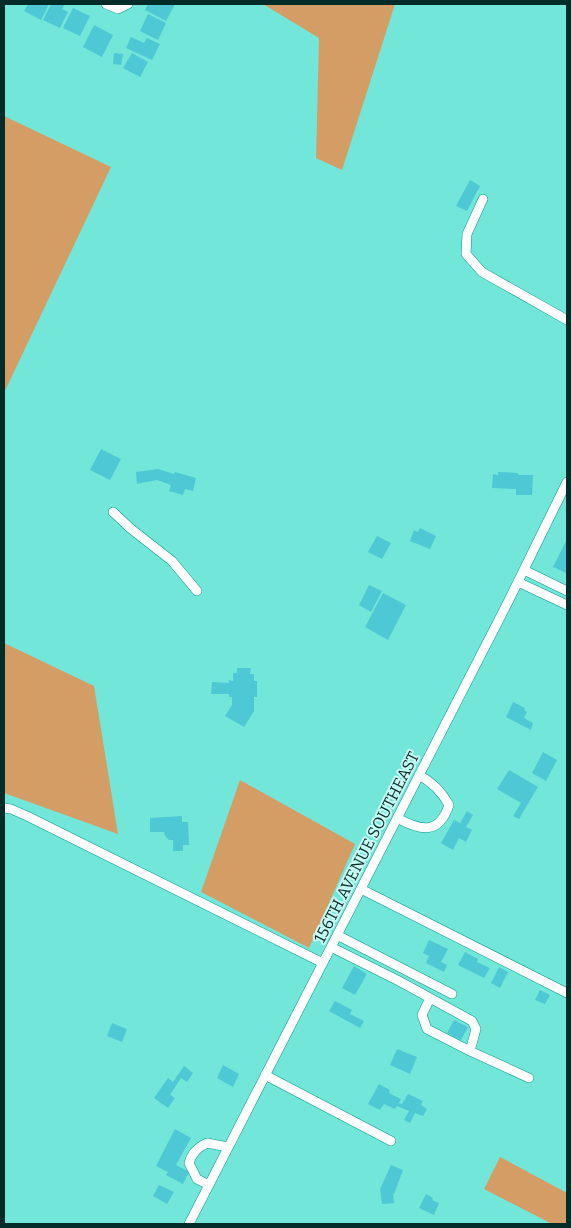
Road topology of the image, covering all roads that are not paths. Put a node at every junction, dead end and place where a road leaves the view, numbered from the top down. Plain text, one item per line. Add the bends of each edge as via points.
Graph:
1 (106, 4) edge
2 (128, 4) edge
3 (483, 199) dead end
4 (567, 320) edge
5 (567, 482) edge
6 (113, 512) dead end
7 (524, 570) junction
8 (518, 582) junction
9 (567, 590) edge
10 (198, 591) dead end
11 (567, 605) edge
12 (419, 775) junction
13 (4, 808) edge
14 (398, 818) junction
15 (361, 889) junction
16 (337, 935) junction
17 (331, 947) junction
18 (323, 963) junction
19 (567, 993) edge
20 (452, 994) dead end
21 (430, 998) junction
22 (470, 1051) junction
23 (266, 1075) junction
24 (528, 1078) dead end
25 (391, 1141) dead end
26 (228, 1147) junction
27 (209, 1186) junction
28 (189, 1224) edge

1 - 2 street via 118,10
3 - 4 street via 467,234 466,254 482,272
5 - 7 street, 156TH AVENUE SOUTHEAST
6 - 10 street via 172,561
7 - 8 street, 156TH AVENUE SOUTHEAST
7 - 9 street
8 - 11 street
8 - 12 street, 156TH AVENUE SOUTHEAST
12 - 14 street, 156TH AVENUE SOUTHEAST
12 - 14 street via 446,798 449,805 446,813 432,827 414,827
13 - 18 street via 27,816
14 - 15 street, 156TH AVENUE SOUTHEAST
15 - 16 street, 156TH AVENUE SOUTHEAST
15 - 19 street
16 - 17 street, 156TH AVENUE SOUTHEAST
16 - 20 street
17 - 18 street, 156TH AVENUE SOUTHEAST
17 - 21 street
18 - 23 street, 156TH AVENUE SOUTHEAST
21 - 22 street via 472,1021 476,1029
21 - 22 street via 422,1015 427,1029
22 - 24 street
23 - 25 street
23 - 26 street, 156TH AVENUE SOUTHEAST
26 - 27 street, 156TH AVENUE SOUTHEAST
26 - 27 street via 208,1143 191,1157 189,1164 197,1179
27 - 28 street, 156TH AVENUE SOUTHEAST

